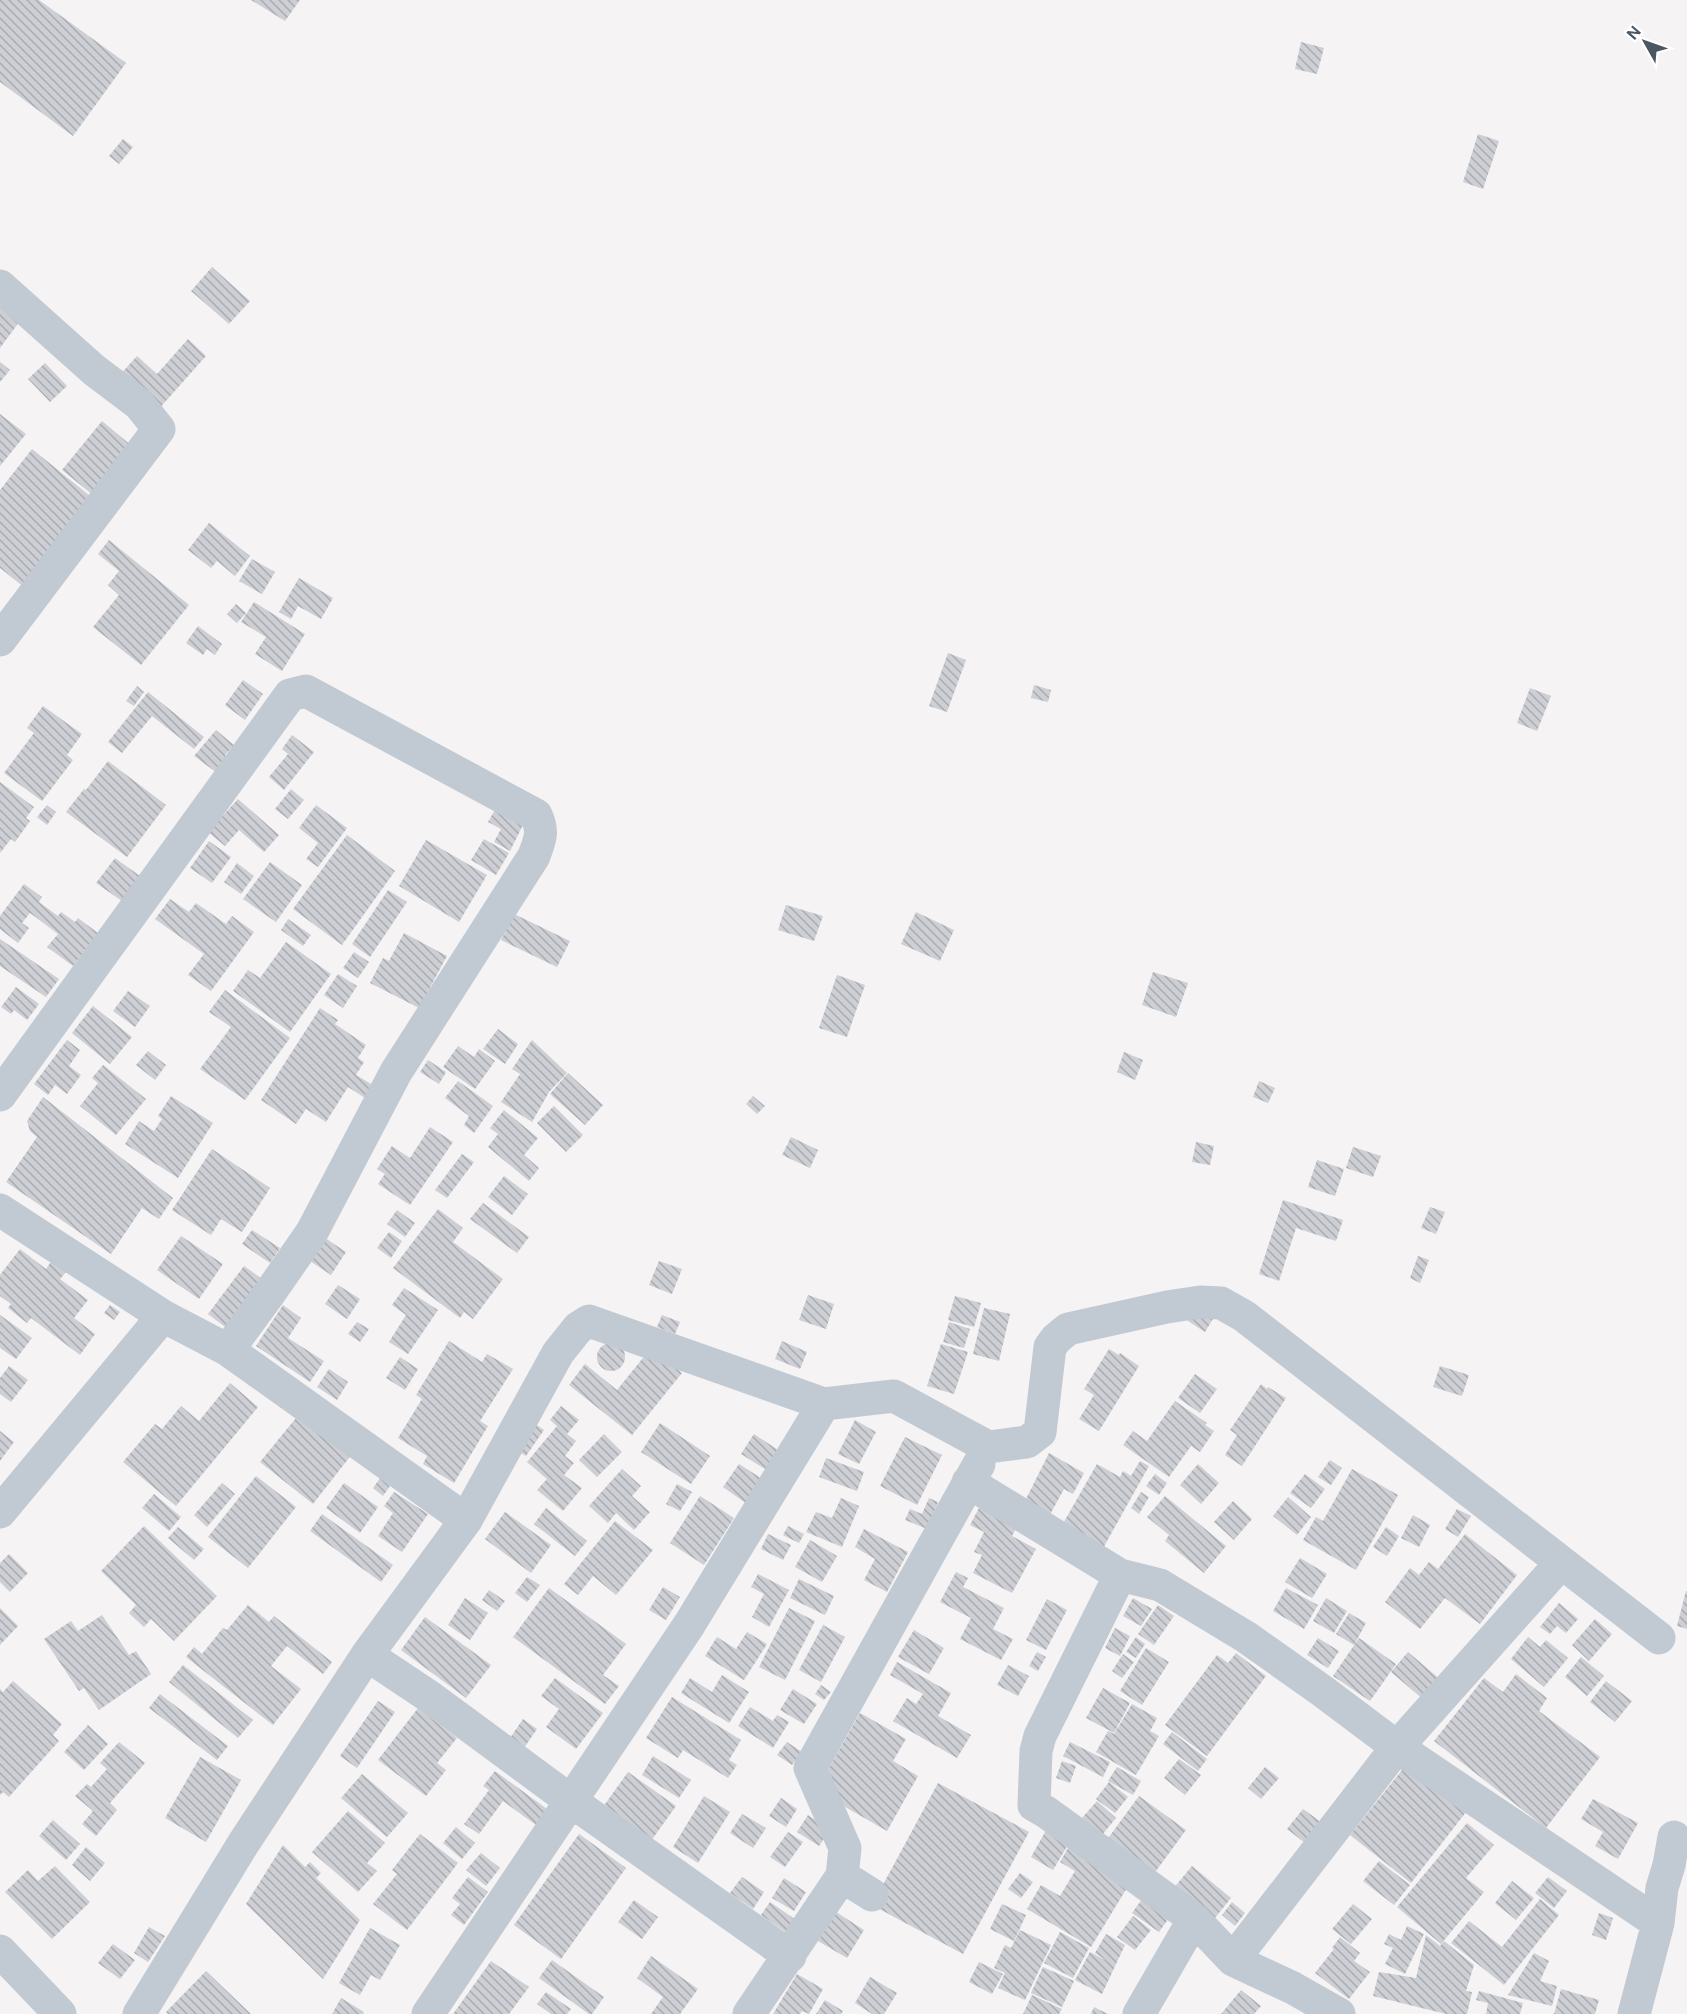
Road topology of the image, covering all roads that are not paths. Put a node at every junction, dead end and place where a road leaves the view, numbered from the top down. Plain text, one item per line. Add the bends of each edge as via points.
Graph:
1 (0, 286) edge
2 (0, 640) edge
3 (0, 1095) edge
4 (0, 1210) edge
5 (163, 1316) junction
6 (228, 1350) junction
7 (824, 1404) junction
8 (988, 1447) junction
9 (968, 1482) junction
10 (0, 1512) edge
11 (466, 1520) junction
12 (1561, 1563) junction
13 (1120, 1575) junction
14 (1659, 1638) dead end
15 (367, 1655) junction
16 (1397, 1747) junction
17 (571, 1801) junction
18 (1674, 1837) dead end
19 (842, 1876) junction
20 (872, 1895) dead end
21 (1194, 1919) junction
22 (1658, 1923) junction
23 (0, 1951) edge
24 (790, 1956) junction
25 (1233, 1960) junction
26 (60, 2014) edge
27 (139, 2014) edge
28 (428, 2014) edge
29 (749, 2014) edge
30 (1139, 2014) edge
31 (1340, 2014) edge
32 (1634, 2014) edge

1 - 2 street via 138,404 159,429
3 - 6 street via 290,695 306,691 536,815 542,834 534,856 396,1072 312,1232
4 - 5 street
5 - 6 street
5 - 10 street
6 - 11 street
7 - 8 street via 894,1396
7 - 11 street via 589,1322 578,1328 558,1353
7 - 17 street via 689,1625
8 - 9 street
8 - 12 street via 1027,1442 1040,1432 1050,1347 1068,1329 1167,1307 1221,1303 1244,1316
9 - 13 street
9 - 19 street via 810,1768 845,1848
11 - 15 street
12 - 14 street
12 - 16 street
13 - 16 street via 1160,1586 1246,1637
13 - 21 street via 1040,1736 1034,1805
15 - 17 street
15 - 27 street via 243,1844
16 - 22 street
16 - 25 street
17 - 24 street
17 - 28 street
18 - 22 street
19 - 20 street
19 - 24 street
21 - 25 street
21 - 30 street
22 - 32 street
23 - 26 street
24 - 29 street
25 - 31 street

